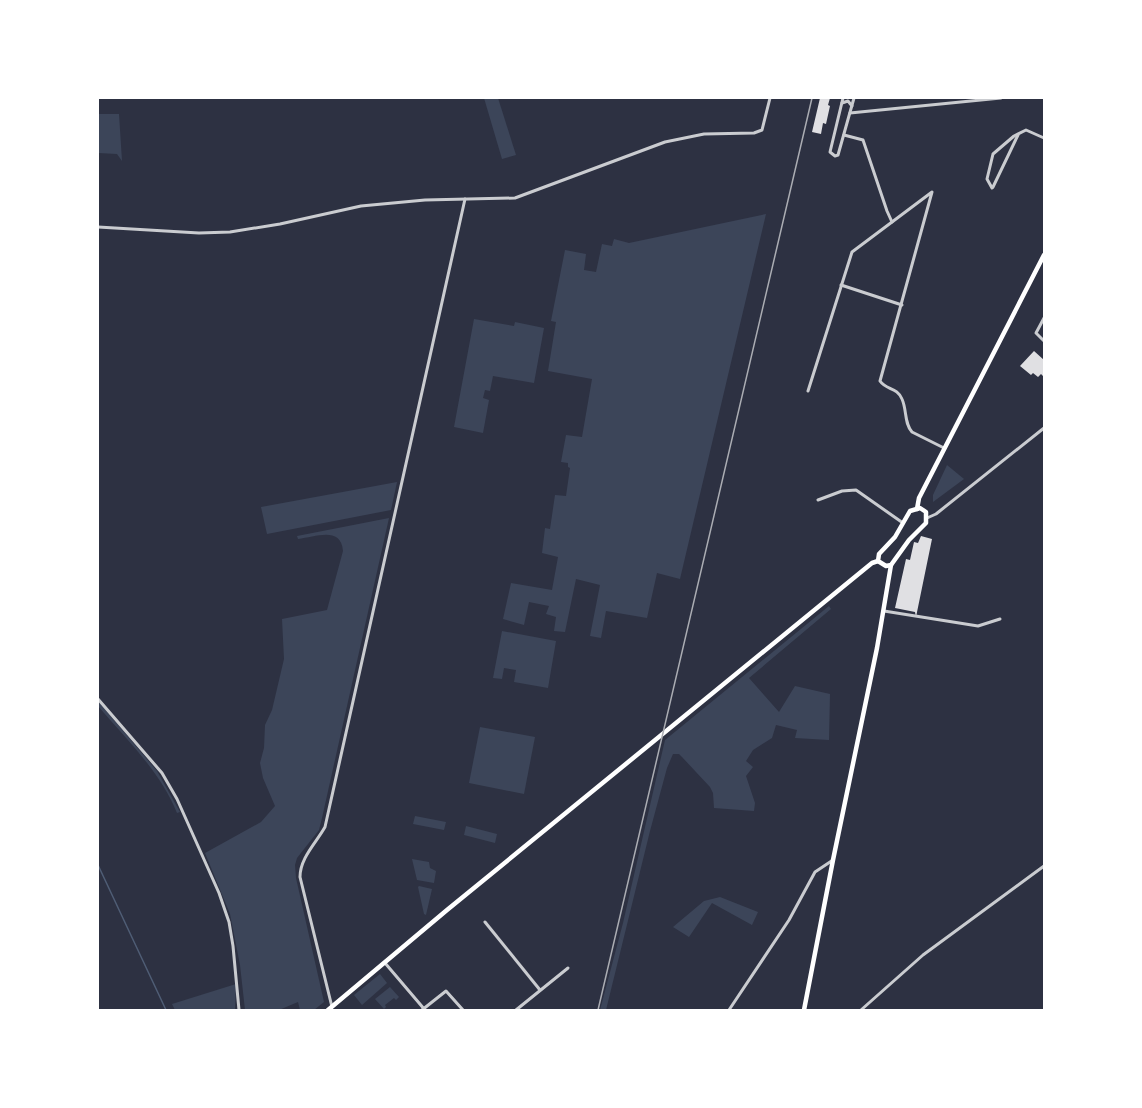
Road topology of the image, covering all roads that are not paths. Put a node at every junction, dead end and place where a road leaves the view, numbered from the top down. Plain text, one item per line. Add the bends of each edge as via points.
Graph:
1 (770, 98) edge
2 (843, 98) edge
3 (854, 98) edge
4 (940, 98) edge
5 (995, 98) edge
6 (1002, 98) edge
7 (842, 103) junction
8 (941, 104) junction
9 (852, 105) junction
10 (850, 113) junction
11 (837, 123) junction
12 (846, 127) junction
13 (844, 135) junction
14 (1018, 135) junction
15 (1044, 138) edge
16 (465, 199) junction
17 (892, 222) junction
18 (98, 227) edge
19 (1044, 255) edge
20 (841, 285) junction
21 (902, 305) junction
22 (1044, 318) edge
23 (1044, 340) edge
24 (808, 391) dead end
25 (1044, 428) edge
26 (945, 449) junction
27 (818, 500) dead end
28 (917, 509) junction
29 (927, 518) junction
30 (903, 523) junction
31 (879, 561) junction
32 (891, 565) junction
33 (885, 611) junction
34 (1000, 619) dead end
35 (98, 699) edge
36 (833, 860) junction
37 (1044, 866) edge
38 (485, 922) dead end
39 (385, 963) junction
40 (568, 968) dead end
41 (540, 990) junction
42 (330, 1009) edge
43 (423, 1010) edge
44 (239, 1011) edge
45 (463, 1011) edge
46 (516, 1011) edge
47 (729, 1011) edge
48 (804, 1011) edge
49 (861, 1011) edge

1 - 16 street via 762,130 754,133 704,134 665,142 515,198
2 - 7 street
3 - 9 street
4 - 8 street
5 - 6 street
5 - 8 street
7 - 9 street via 848,101
7 - 11 street
8 - 10 street
9 - 10 street
10 - 12 street
11 - 12 street via 841,130
11 - 13 street via 832,155 838,155
12 - 13 street
13 - 17 street via 863,140
14 - 14 street via 1017,141 992,188 987,179 993,154
14 - 15 street via 1026,130
16 - 18 street via 361,206 230,232
16 - 42 street via 325,827 300,868
17 - 20 street via 852,252
17 - 21 street via 932,192
19 - 26 main road
20 - 21 street
20 - 24 street
21 - 26 street via 880,381 897,390 902,398 908,428
22 - 23 street via 1036,333
25 - 29 street
26 - 28 main road
27 - 30 street via 856,490
28 - 29 main road via 926,512
28 - 30 main road via 910,511
29 - 32 main road
30 - 31 main road via 879,554
31 - 32 main road
31 - 39 main road via 742,668
32 - 33 main road
33 - 34 street via 978,626
33 - 36 main road
35 - 44 street via 162,773 177,799 229,922
36 - 47 street via 815,872 789,920
36 - 48 main road
37 - 49 street via 923,955
38 - 41 street
39 - 42 main road
39 - 43 street
40 - 41 street
41 - 46 street
43 - 45 street via 446,991

